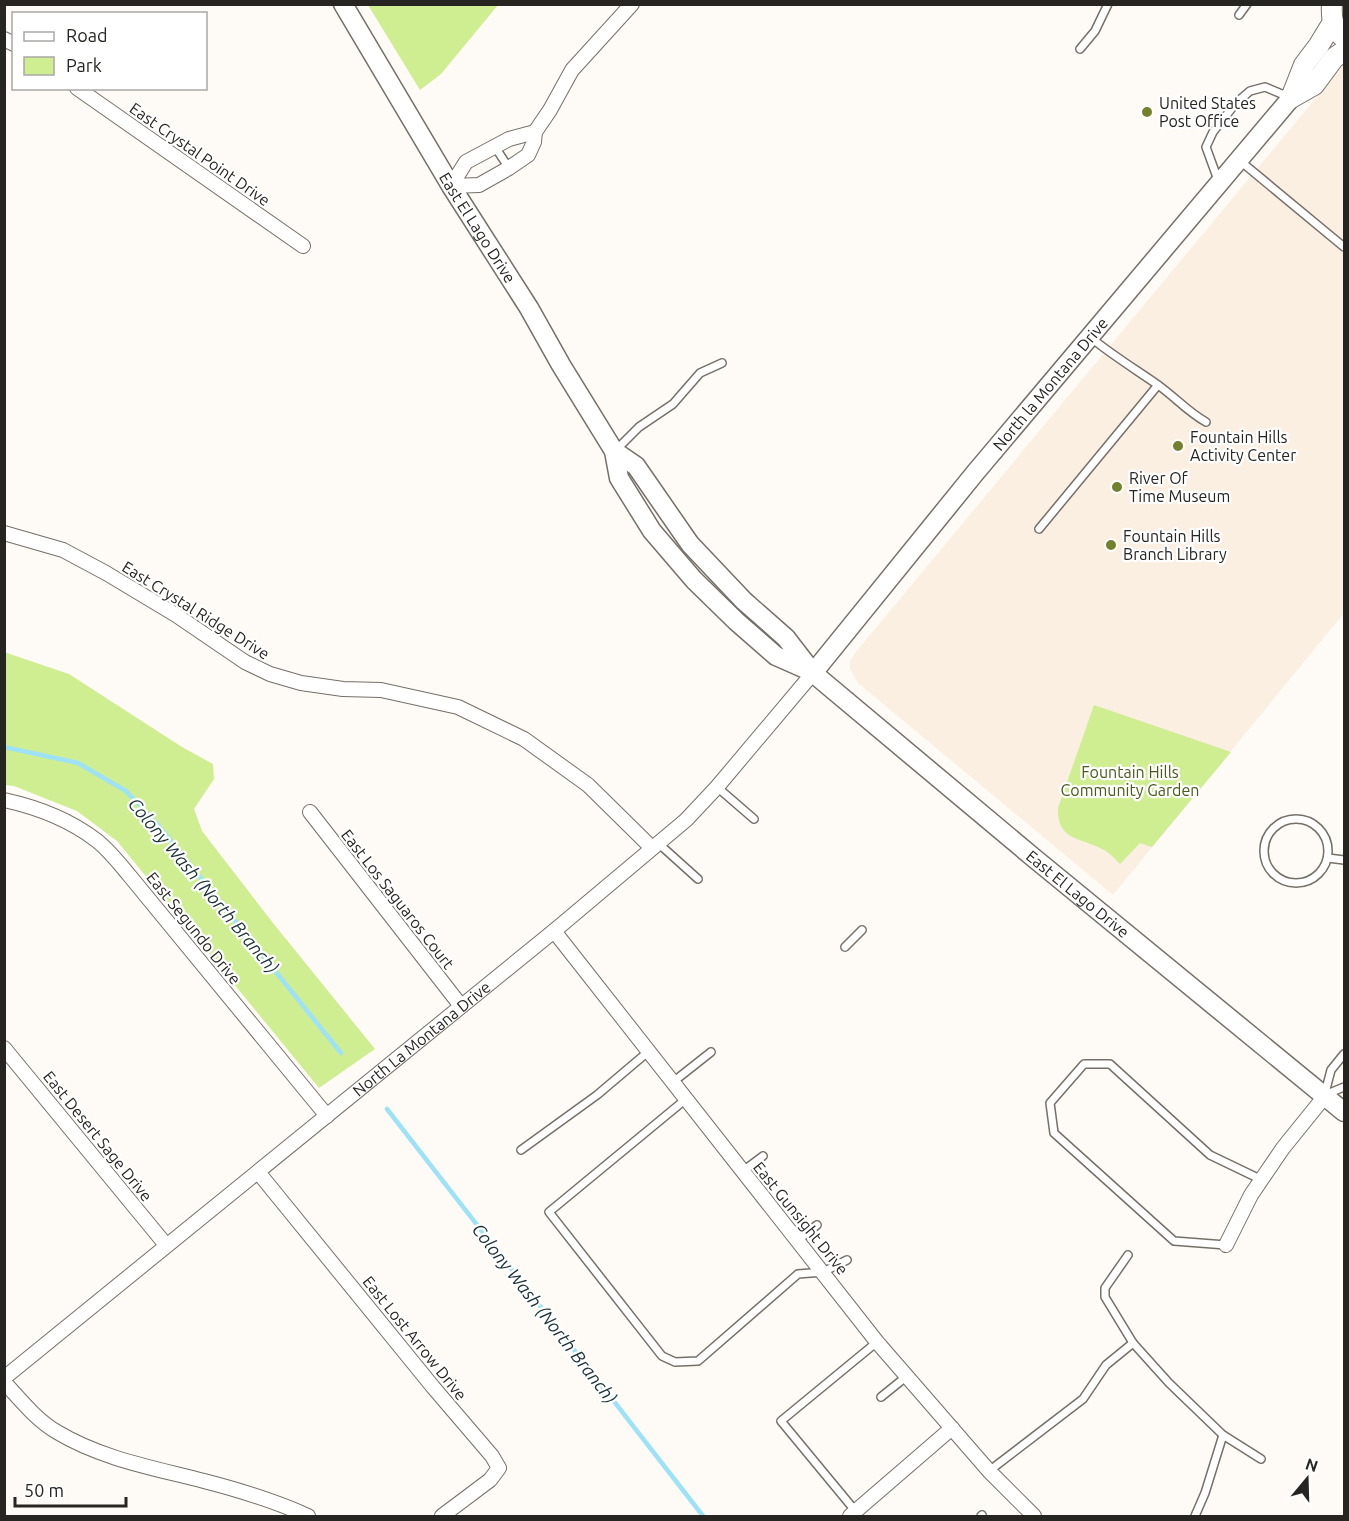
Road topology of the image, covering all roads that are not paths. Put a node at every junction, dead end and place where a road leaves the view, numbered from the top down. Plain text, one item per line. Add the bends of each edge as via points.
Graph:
1 (343, 4) edge
2 (632, 4) edge
3 (1108, 4) edge
4 (1247, 4) edge
5 (1332, 13) edge
6 (1239, 15) dead end
7 (1344, 38) edge
8 (1080, 49) dead end
9 (1344, 51) edge
10 (80, 90) edge
11 (1291, 98) junction
12 (535, 132) junction
13 (495, 147) junction
14 (1239, 160) junction
15 (509, 168) junction
16 (1219, 182) junction
17 (451, 186) junction
18 (303, 246) dead end
19 (1344, 247) edge
20 (1090, 337) junction
21 (722, 363) dead end
22 (1158, 385) junction
23 (1206, 422) dead end
24 (614, 451) junction
25 (1039, 529) dead end
26 (4, 533) edge
27 (813, 673) junction
28 (717, 787) junction
29 (4, 800) edge
30 (310, 812) dead end
31 (754, 819) dead end
32 (655, 846) junction
33 (1328, 858) junction
34 (1344, 860) edge
35 (698, 879) dead end
36 (862, 930) dead end
37 (554, 931) junction
38 (844, 947) dead end
39 (461, 1006) junction
40 (4, 1048) edge
41 (648, 1051) junction
42 (711, 1052) dead end
43 (1344, 1054) edge
44 (673, 1082) junction
45 (1344, 1087) edge
46 (1325, 1095) junction
47 (686, 1100) junction
48 (1344, 1112) edge
49 (327, 1116) junction
50 (521, 1150) dead end
51 (763, 1156) dead end
52 (258, 1172) junction
53 (743, 1172) junction
54 (1262, 1180) junction
55 (817, 1225) dead end
56 (797, 1241) junction
57 (166, 1245) junction
58 (1226, 1245) joint
59 (1128, 1255) dead end
60 (847, 1260) dead end
61 (823, 1272) junction
62 (877, 1342) junction
63 (1133, 1343) junction
64 (907, 1376) junction
65 (4, 1380) edge
66 (881, 1397) dead end
67 (952, 1428) junction
68 (1223, 1435) junction
69 (1261, 1459) dead end
70 (989, 1471) junction
71 (855, 1515) edge
72 (308, 1516) edge
73 (442, 1516) edge
74 (1034, 1516) edge
75 (1195, 1516) edge

1 - 17 street, East El Lago Drive
2 - 12 street via 572,70
3 - 8 lane via 1095,31
4 - 6 lane
5 - 7 main road via 1334,28
5 - 11 main road
9 - 11 main road via 1314,85
10 - 18 street, East Crystal Point Drive
11 - 14 street, North la Montana Drive
11 - 16 lane via 1265,87 1250,91 1236,103 1206,147
12 - 13 street
12 - 15 street via 528,155
13 - 15 lane
13 - 17 street via 466,162
14 - 16 street, North la Montana Drive
14 - 19 lane
15 - 17 street via 479,185
16 - 20 street, North la Montana Drive
17 - 24 street, East El Lago Drive
20 - 22 lane
20 - 27 street, North la Montana Drive
21 - 24 lane via 700,373 673,404 639,427
22 - 23 lane
22 - 25 lane
24 - 27 street, East El Lago Drive via 636,466 690,544 786,638
26 - 32 street, East Crystal Ridge Drive via 63,550 270,674 301,683 381,690 458,707 524,739 588,785
27 - 28 street, North La Montana Drive
27 - 46 street, East El Lago Drive
28 - 31 lane
28 - 32 street, North La Montana Drive
29 - 49 street, East Segundo Drive via 60,819 98,841
30 - 39 street, East Los Saguaros Court
32 - 35 lane
32 - 37 street, North La Montana Drive
33 - 33 lane via 1328,842 1323,832 1307,820 1296,818 1276,825 1265,842 1266,863 1272,872 1291,883 1302,883 1321,873
33 - 34 lane
36 - 38 lane
37 - 39 street, North La Montana Drive
37 - 41 street, East Gunsight Drive
39 - 49 street, North La Montana Drive
40 - 57 street, East Desert Sage Drive
41 - 44 street, East Gunsight Drive
41 - 50 lane via 597,1095
42 - 44 lane
43 - 46 lane via 1331,1070
44 - 47 street, East Gunsight Drive
45 - 46 lane
46 - 48 street, East El Lago Drive
46 - 54 street
47 - 53 street, East Gunsight Drive
47 - 61 lane via 549,1212 662,1356 675,1362 698,1361 798,1274
49 - 52 street, North La Montana Drive
51 - 53 lane
52 - 57 street, North La Montana Drive
52 - 73 street, East Lost Arrow Drive via 499,1468 490,1480
53 - 56 street, East Gunsight Drive
54 - 58 street
54 - 58 lane via 1210,1155 1110,1064 1084,1064 1050,1103 1054,1133 1174,1241
55 - 56 lane
56 - 61 street, East Gunsight Drive
57 - 65 street, North La Montana Drive
59 - 63 lane via 1105,1288 1105,1297
60 - 61 lane
61 - 62 street, East Gunsight Drive
62 - 64 street, East Gunsight Drive
62 - 71 lane via 781,1420
63 - 68 lane
63 - 70 lane via 1106,1365 1083,1399
64 - 66 lane
64 - 67 street, East Gunsight Drive
65 - 72 street via 55,1431 86,1448
67 - 70 street, East Gunsight Drive
67 - 71 street
68 - 69 lane
68 - 75 lane
70 - 74 street, East Gunsight Drive

